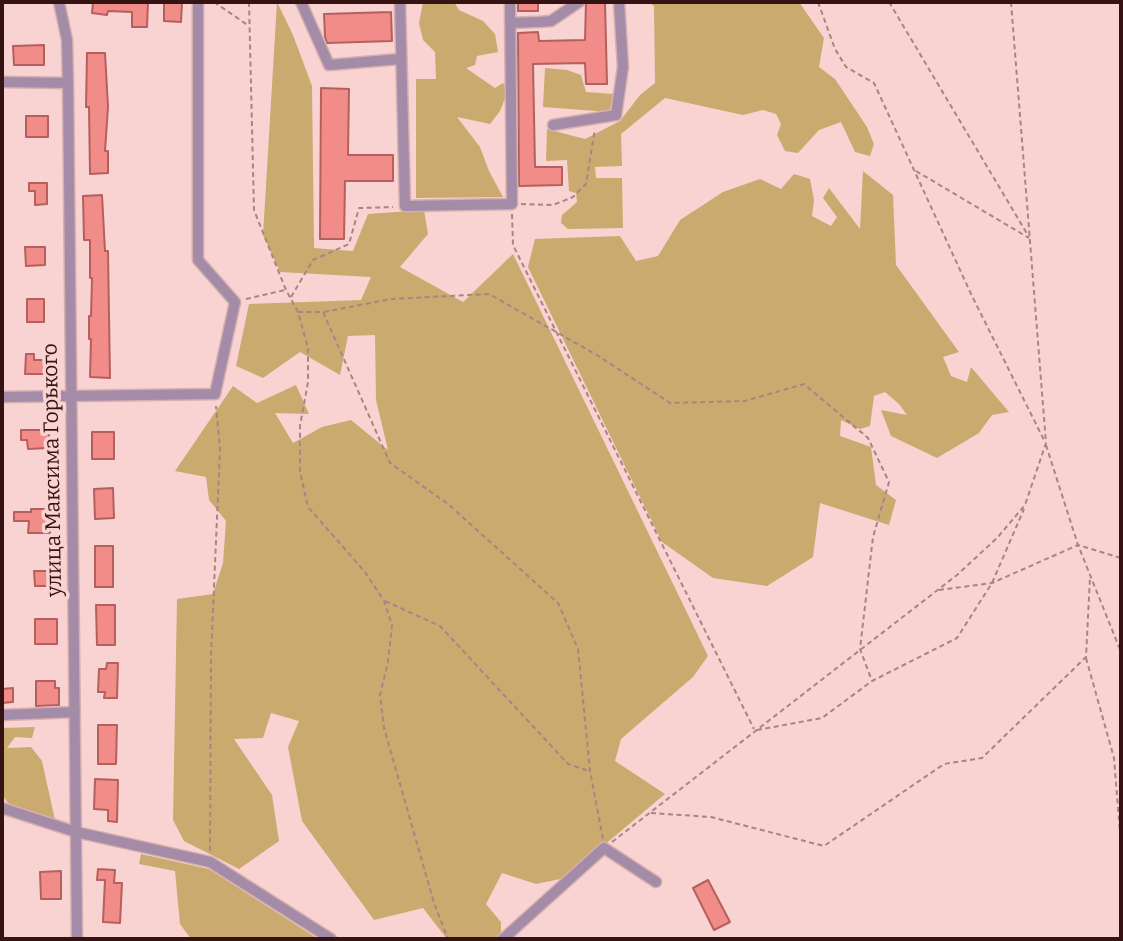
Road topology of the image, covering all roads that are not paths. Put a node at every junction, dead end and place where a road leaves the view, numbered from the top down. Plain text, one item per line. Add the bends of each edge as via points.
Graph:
1 (59, 2) edge
2 (198, 2) edge
3 (301, 2) edge
4 (400, 2) edge
5 (510, 2) edge
6 (579, 2) edge
7 (619, 2) edge
8 (510, 23) junction
9 (400, 59) junction
10 (2, 82) edge
11 (68, 83) junction
12 (553, 125) dead end
13 (2, 397) edge
14 (71, 397) junction
15 (75, 712) junction
16 (2, 715) edge
17 (2, 808) edge
18 (76, 832) junction
19 (656, 882) dead end
20 (77, 939) edge
21 (331, 939) edge
22 (503, 939) edge

1 - 11 street, улица Максима Горького via 67,40
2 - 14 street via 198,260 235,302 215,394
3 - 9 street via 329,65
4 - 9 street
5 - 8 street
6 - 8 street via 551,21
7 - 12 street via 623,67 617,115
8 - 9 street via 512,204 405,206
10 - 11 street
11 - 14 street, улица Максима Горького
13 - 14 street
14 - 15 street, улица Максима Горького
15 - 16 street
15 - 18 street, улица Максима Горького
17 - 18 street
18 - 20 street, улица Максима Горького
18 - 21 street via 210,862
19 - 22 street via 604,848

